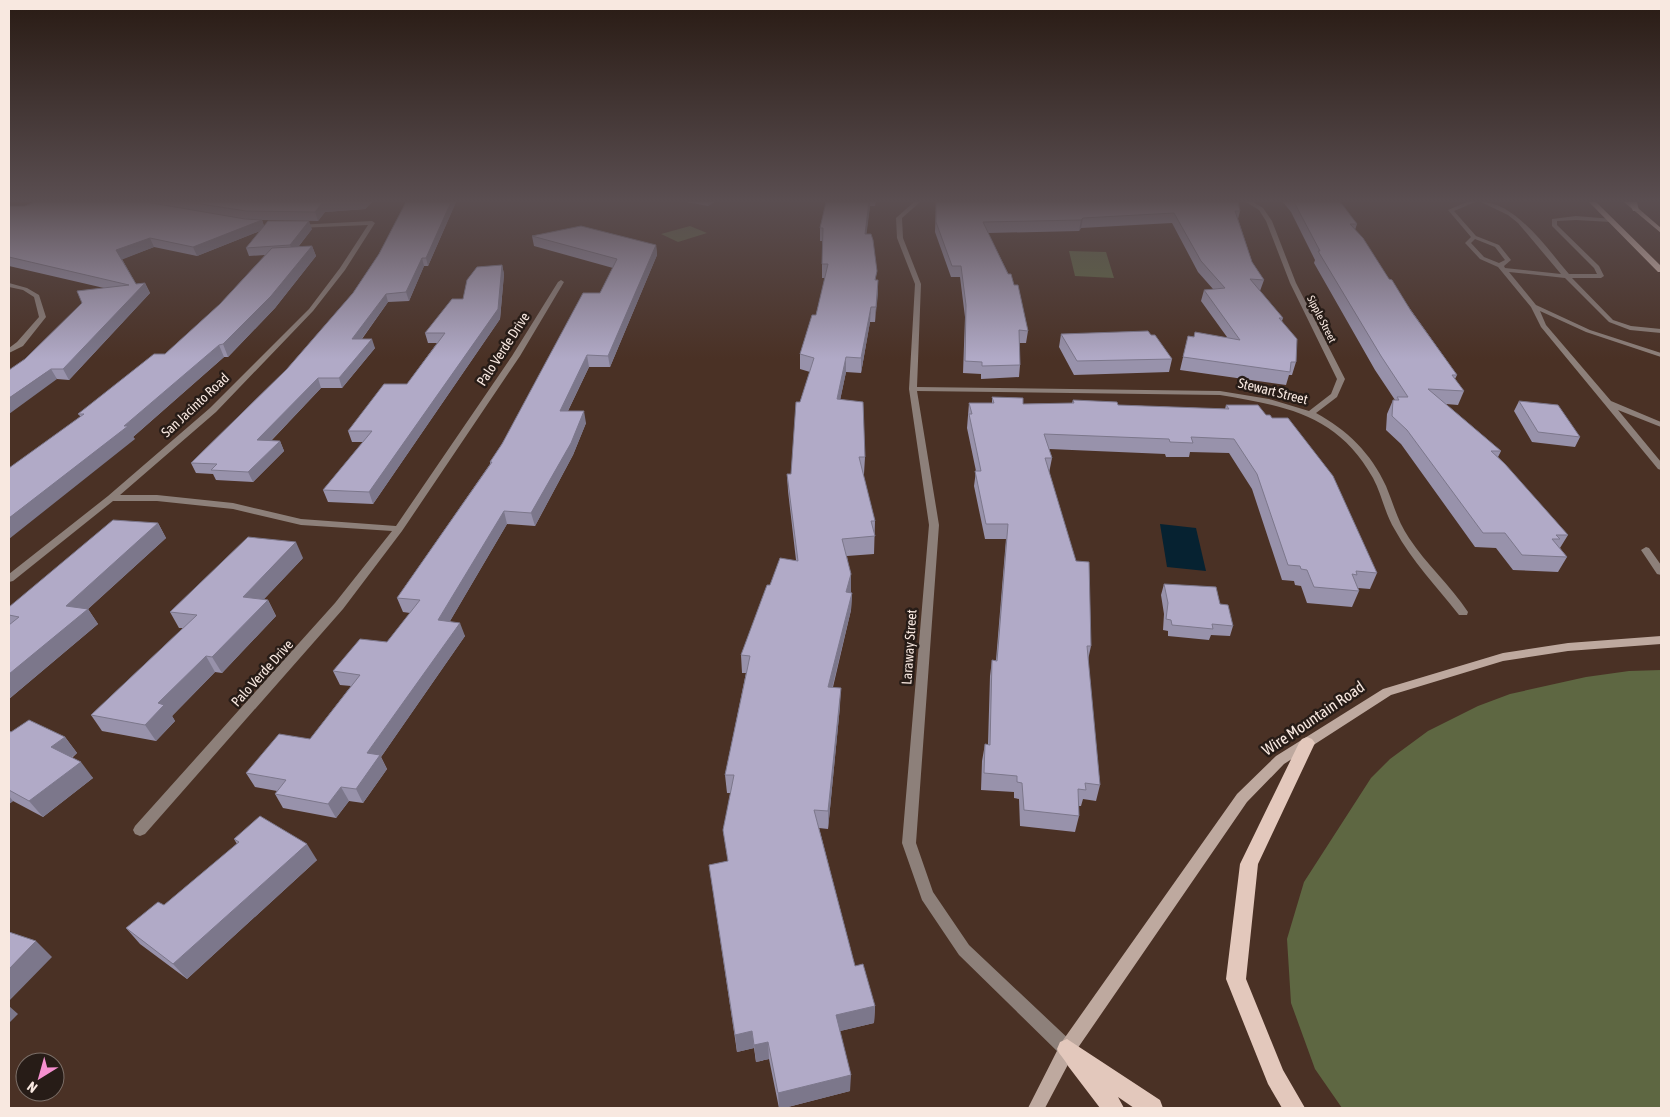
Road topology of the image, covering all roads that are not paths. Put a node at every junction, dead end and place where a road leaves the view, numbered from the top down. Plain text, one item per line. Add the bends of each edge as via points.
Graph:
1 (352, 254) edge
2 (906, 254) edge
3 (1282, 254) edge
4 (1478, 254) edge
5 (1503, 254) edge
6 (1548, 254) edge
7 (1584, 254) edge
8 (1645, 254) edge
9 (1501, 268) junction
10 (1661, 270) edge
11 (1567, 276) junction
12 (561, 282) dead end
13 (9, 285) edge
14 (1534, 306) junction
15 (1661, 331) edge
16 (9, 352) edge
17 (1661, 356) edge
18 (913, 389) junction
19 (1608, 403) junction
20 (1310, 414) junction
21 (1661, 425) edge
22 (1661, 467) edge
23 (111, 498) junction
24 (398, 529) junction
25 (1646, 550) dead end
26 (1661, 572) edge
27 (9, 579) edge
28 (1463, 612) dead end
29 (1661, 640) edge
30 (1307, 743) junction
31 (140, 830) dead end
32 (1067, 1049) junction
33 (1036, 1108) edge
34 (1113, 1108) edge
35 (1152, 1108) edge
36 (1294, 1108) edge

1 - 23 street, San Jacinto Road via 311,310 213,410
2 - 18 street, Laraway Street via 918,284
3 - 20 street, Sipple Street via 1341,379 1334,395
4 - 9 street
5 - 9 street via 1508,260
6 - 11 street
7 - 11 street via 1601,276
8 - 10 main road
9 - 11 street
9 - 14 street
11 - 15 street via 1611,321 1630,328
12 - 24 street, Palo Verde Drive via 516,356
13 - 16 street via 37,296 43,317
14 - 17 street via 1588,331
14 - 19 street via 1543,326
18 - 20 street, Stewart Street via 1220,392 1263,399
18 - 32 street, Laraway Street via 934,526 909,843 927,895 964,950
19 - 21 street
19 - 22 street
20 - 28 street, Stewart Street via 1344,432 1365,456 1402,536
23 - 24 street via 157,498 233,506 301,522
23 - 27 street, San Jacinto Road
24 - 31 street, Palo Verde Drive via 339,606
25 - 26 street
29 - 30 main road, Wire Mountain Road via 1568,647 1503,657 1464,668 1387,692
30 - 32 main road, Wire Mountain Road via 1280,760 1242,798
30 - 36 main road via 1250,864 1236,980 1275,1077
32 - 33 main road, Wire Mountain Road
32 - 34 main road
32 - 35 main road

